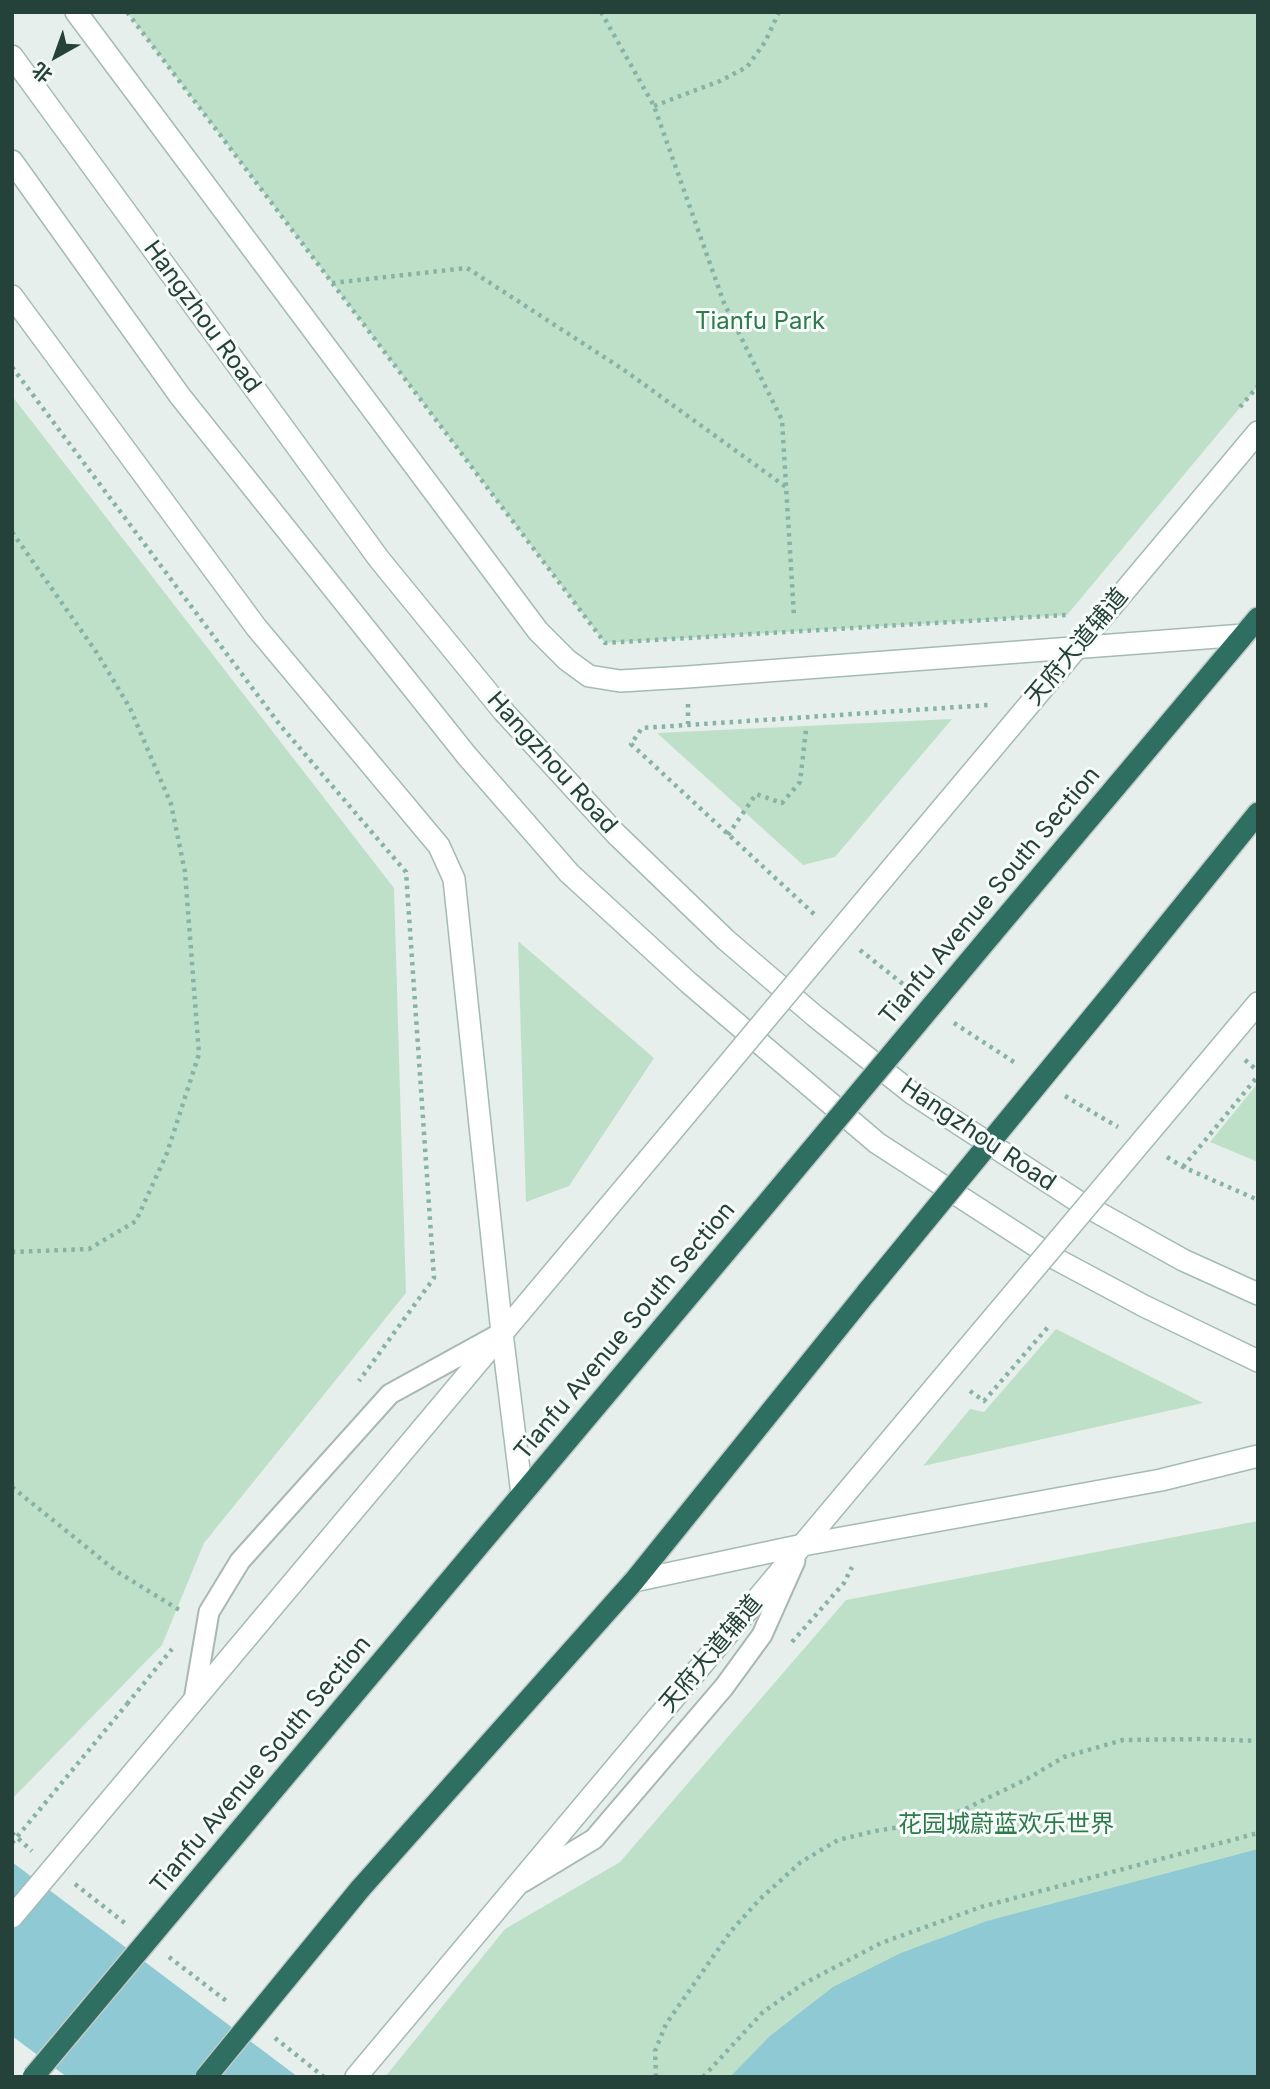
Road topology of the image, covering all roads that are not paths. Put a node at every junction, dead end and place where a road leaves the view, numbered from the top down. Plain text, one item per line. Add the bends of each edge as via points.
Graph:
1 (76, 12) edge
2 (12, 56) edge
3 (12, 161) edge
4 (12, 296) edge
5 (1258, 432) edge
6 (1258, 618) edge
7 (1244, 635) junction
8 (1076, 649) junction
9 (1258, 813) edge
10 (1258, 1003) edge
11 (1258, 1294) edge
12 (502, 1333) junction
13 (1258, 1361) edge
14 (1258, 1456) edge
15 (523, 1494) junction
16 (803, 1545) junction
17 (634, 1581) junction
18 (194, 1700) junction
19 (516, 1886) junction
20 (12, 1917) edge
21 (33, 2077) edge
22 (206, 2077) edge
23 (356, 2077) edge

1 - 8 main road via 538,631 589,676 647,680
2 - 11 main road, Hangzhou Road via 379,559 504,712 616,834 726,940 914,1094 1079,1202 1183,1260
3 - 13 main road via 180,396 467,756 569,873 689,983 877,1143 1056,1259
4 - 12 main road via 256,627 439,846 454,879
5 - 8 main road, 天府大道辅道
6 - 7 highway, Tianfu Avenue South Section
7 - 8 main road
7 - 15 highway, Tianfu Avenue South Section, bridge
8 - 12 main road, 天府大道辅道, bridge
9 - 17 highway, bridge
10 - 16 main road, 天府大道辅道, bridge
12 - 15 main road
12 - 18 main road
12 - 18 lane via 390,1395 240,1562 209,1612
14 - 16 main road via 1161,1480
15 - 21 highway, Tianfu Avenue South Section, bridge
16 - 17 main road
16 - 19 main road, 天府大道辅道
16 - 19 lane via 762,1635 715,1697 594,1839
17 - 22 highway, bridge via 360,1889
18 - 20 main road, bridge
19 - 23 main road, 天府大道辅道

